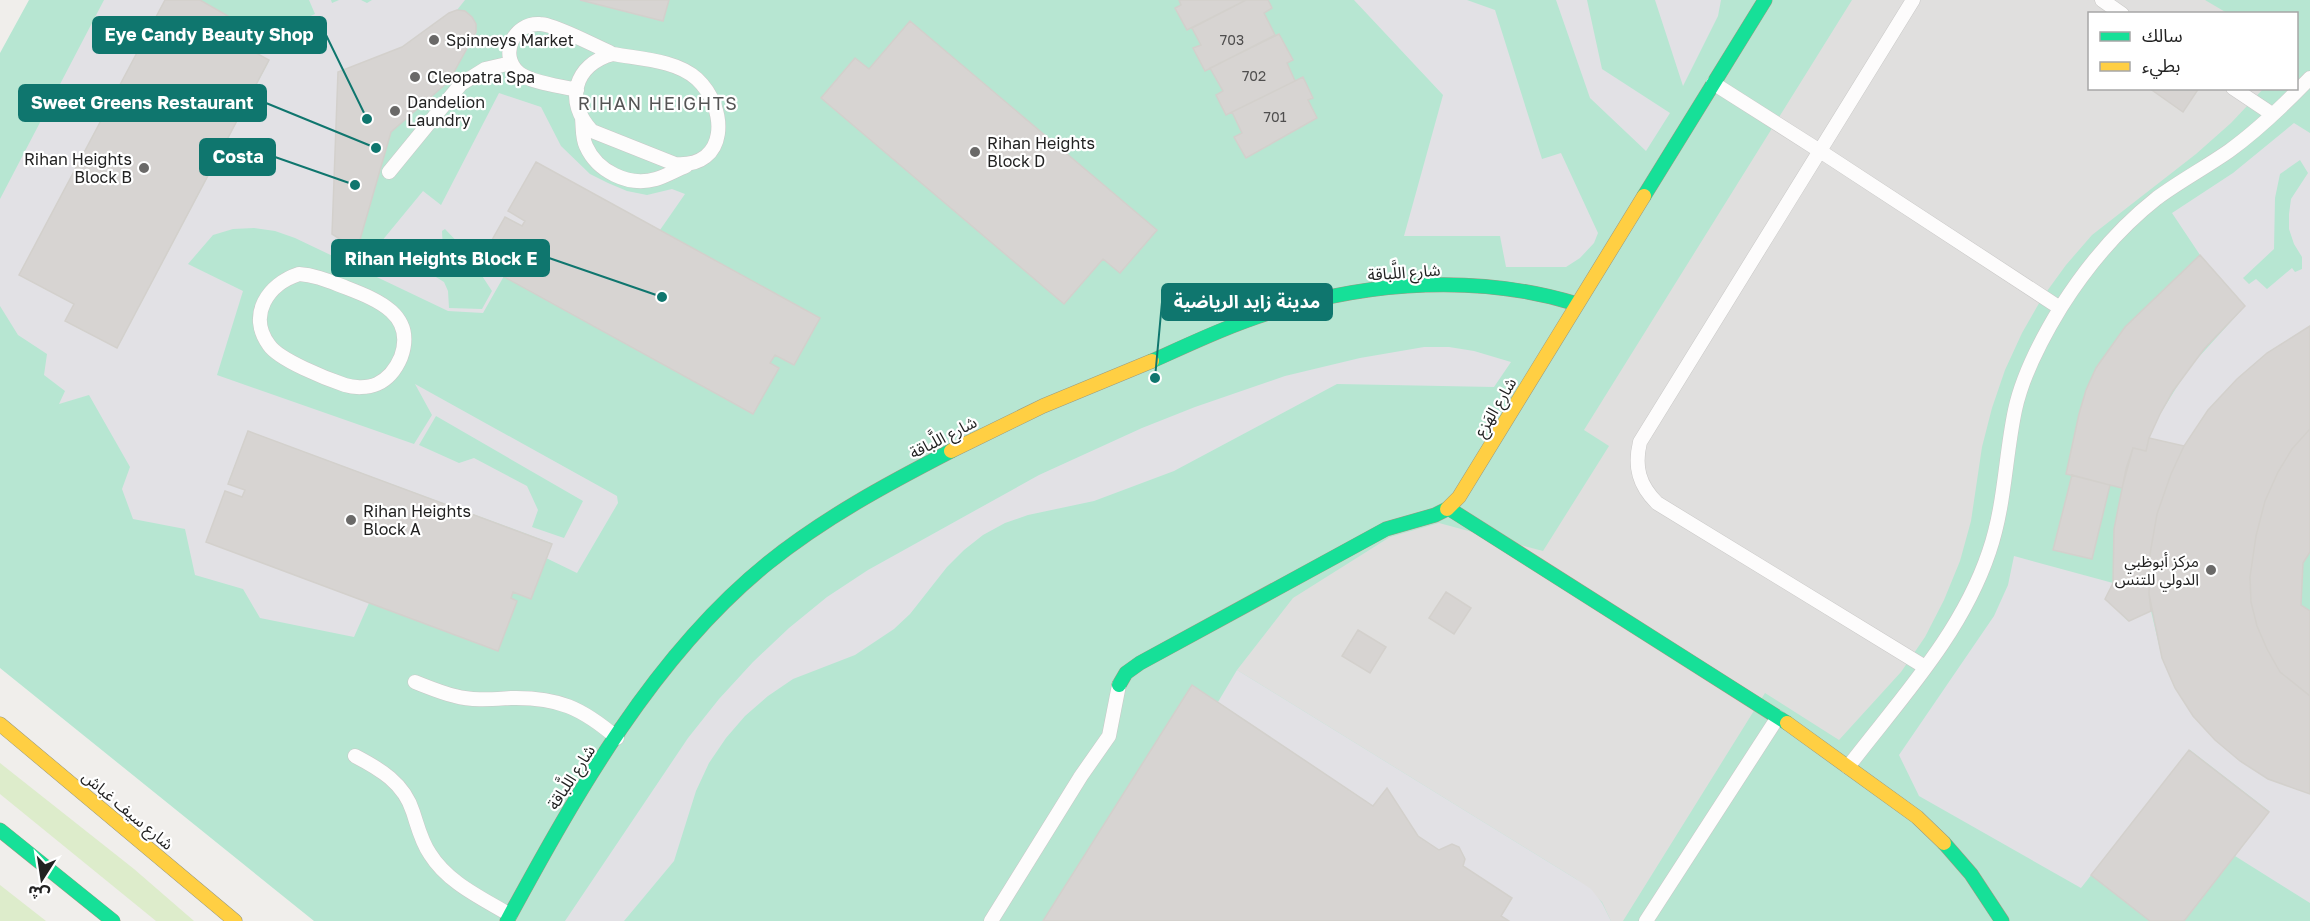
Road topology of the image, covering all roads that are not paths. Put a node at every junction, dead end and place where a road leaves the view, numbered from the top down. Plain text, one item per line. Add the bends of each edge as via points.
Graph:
1 (1765, 0) edge
2 (1913, 0) edge
3 (2102, 0) edge
4 (2119, 12) edge
5 (613, 54) junction
6 (512, 63) junction
7 (2310, 78) edge
8 (1713, 83) junction
9 (2298, 89) edge
10 (577, 90) junction
11 (2237, 90) edge
12 (2297, 90) edge
13 (2272, 114) junction
14 (582, 118) junction
15 (1820, 151) junction
16 (687, 165) junction
17 (389, 172) dead end
18 (373, 298) joint
19 (1577, 304) junction
20 (2060, 308) junction
21 (1448, 508) junction
22 (1925, 668) junction
23 (416, 682) dead end
24 (1119, 685) joint
25 (1778, 717) junction
26 (0, 724) edge
27 (617, 738) junction
28 (355, 756) dead end
29 (1848, 767) junction
30 (0, 830) edge
31 (108, 918) edge
32 (509, 918) edge
33 (235, 921) edge
34 (991, 921) edge
35 (1646, 921) edge
36 (2002, 921) edge

1 - 8 street, شارع الهَزع
2 - 15 lane
3 - 4 lane
5 - 6 lane via 542,24 531,24 522,28 510,44
5 - 10 lane via 593,62 579,80
5 - 16 lane via 676,66 705,88 715,110 719,135 709,154
6 - 10 lane via 526,77
6 - 17 lane via 485,69 461,84
7 - 9 lane
8 - 15 lane
8 - 19 street, شارع الهَزع
10 - 14 lane
11 - 13 lane
12 - 13 lane
13 - 20 lane via 2231,149 2157,198 2089,267
14 - 16 lane via 592,131 675,164
14 - 16 lane via 584,143 591,156 613,174 627,180 656,179
15 - 20 lane
15 - 22 lane via 1640,442 1637,469 1641,483 1657,503
18 - 18 lane via 312,275 299,274 275,285 264,301 262,332 276,353 288,360 346,386 376,384 398,365 404,336 393,312
19 - 21 street, شارع الهَزع via 1466,486
19 - 27 street, شارع اللَّباقة via 1535,291 1489,285 1345,294 1293,305 1242,323 1016,418 861,498 775,557 700,629 654,684
20 - 22 lane via 2032,360 2015,407 2003,495 1989,553 1959,619
21 - 24 street, شارع الهَزع via 1386,529 1140,663 1126,673
21 - 25 street
22 - 29 lane
23 - 27 lane via 456,696 541,698 568,704 595,719
24 - 34 lane via 1109,736
25 - 29 street
25 - 35 lane
26 - 33 street, شارع سيف غباش
27 - 32 street, شارع اللَّباقة via 560,823
28 - 32 lane via 384,772 400,788 413,809 430,855 449,877
29 - 36 street via 1917,817 1946,844
30 - 31 street

